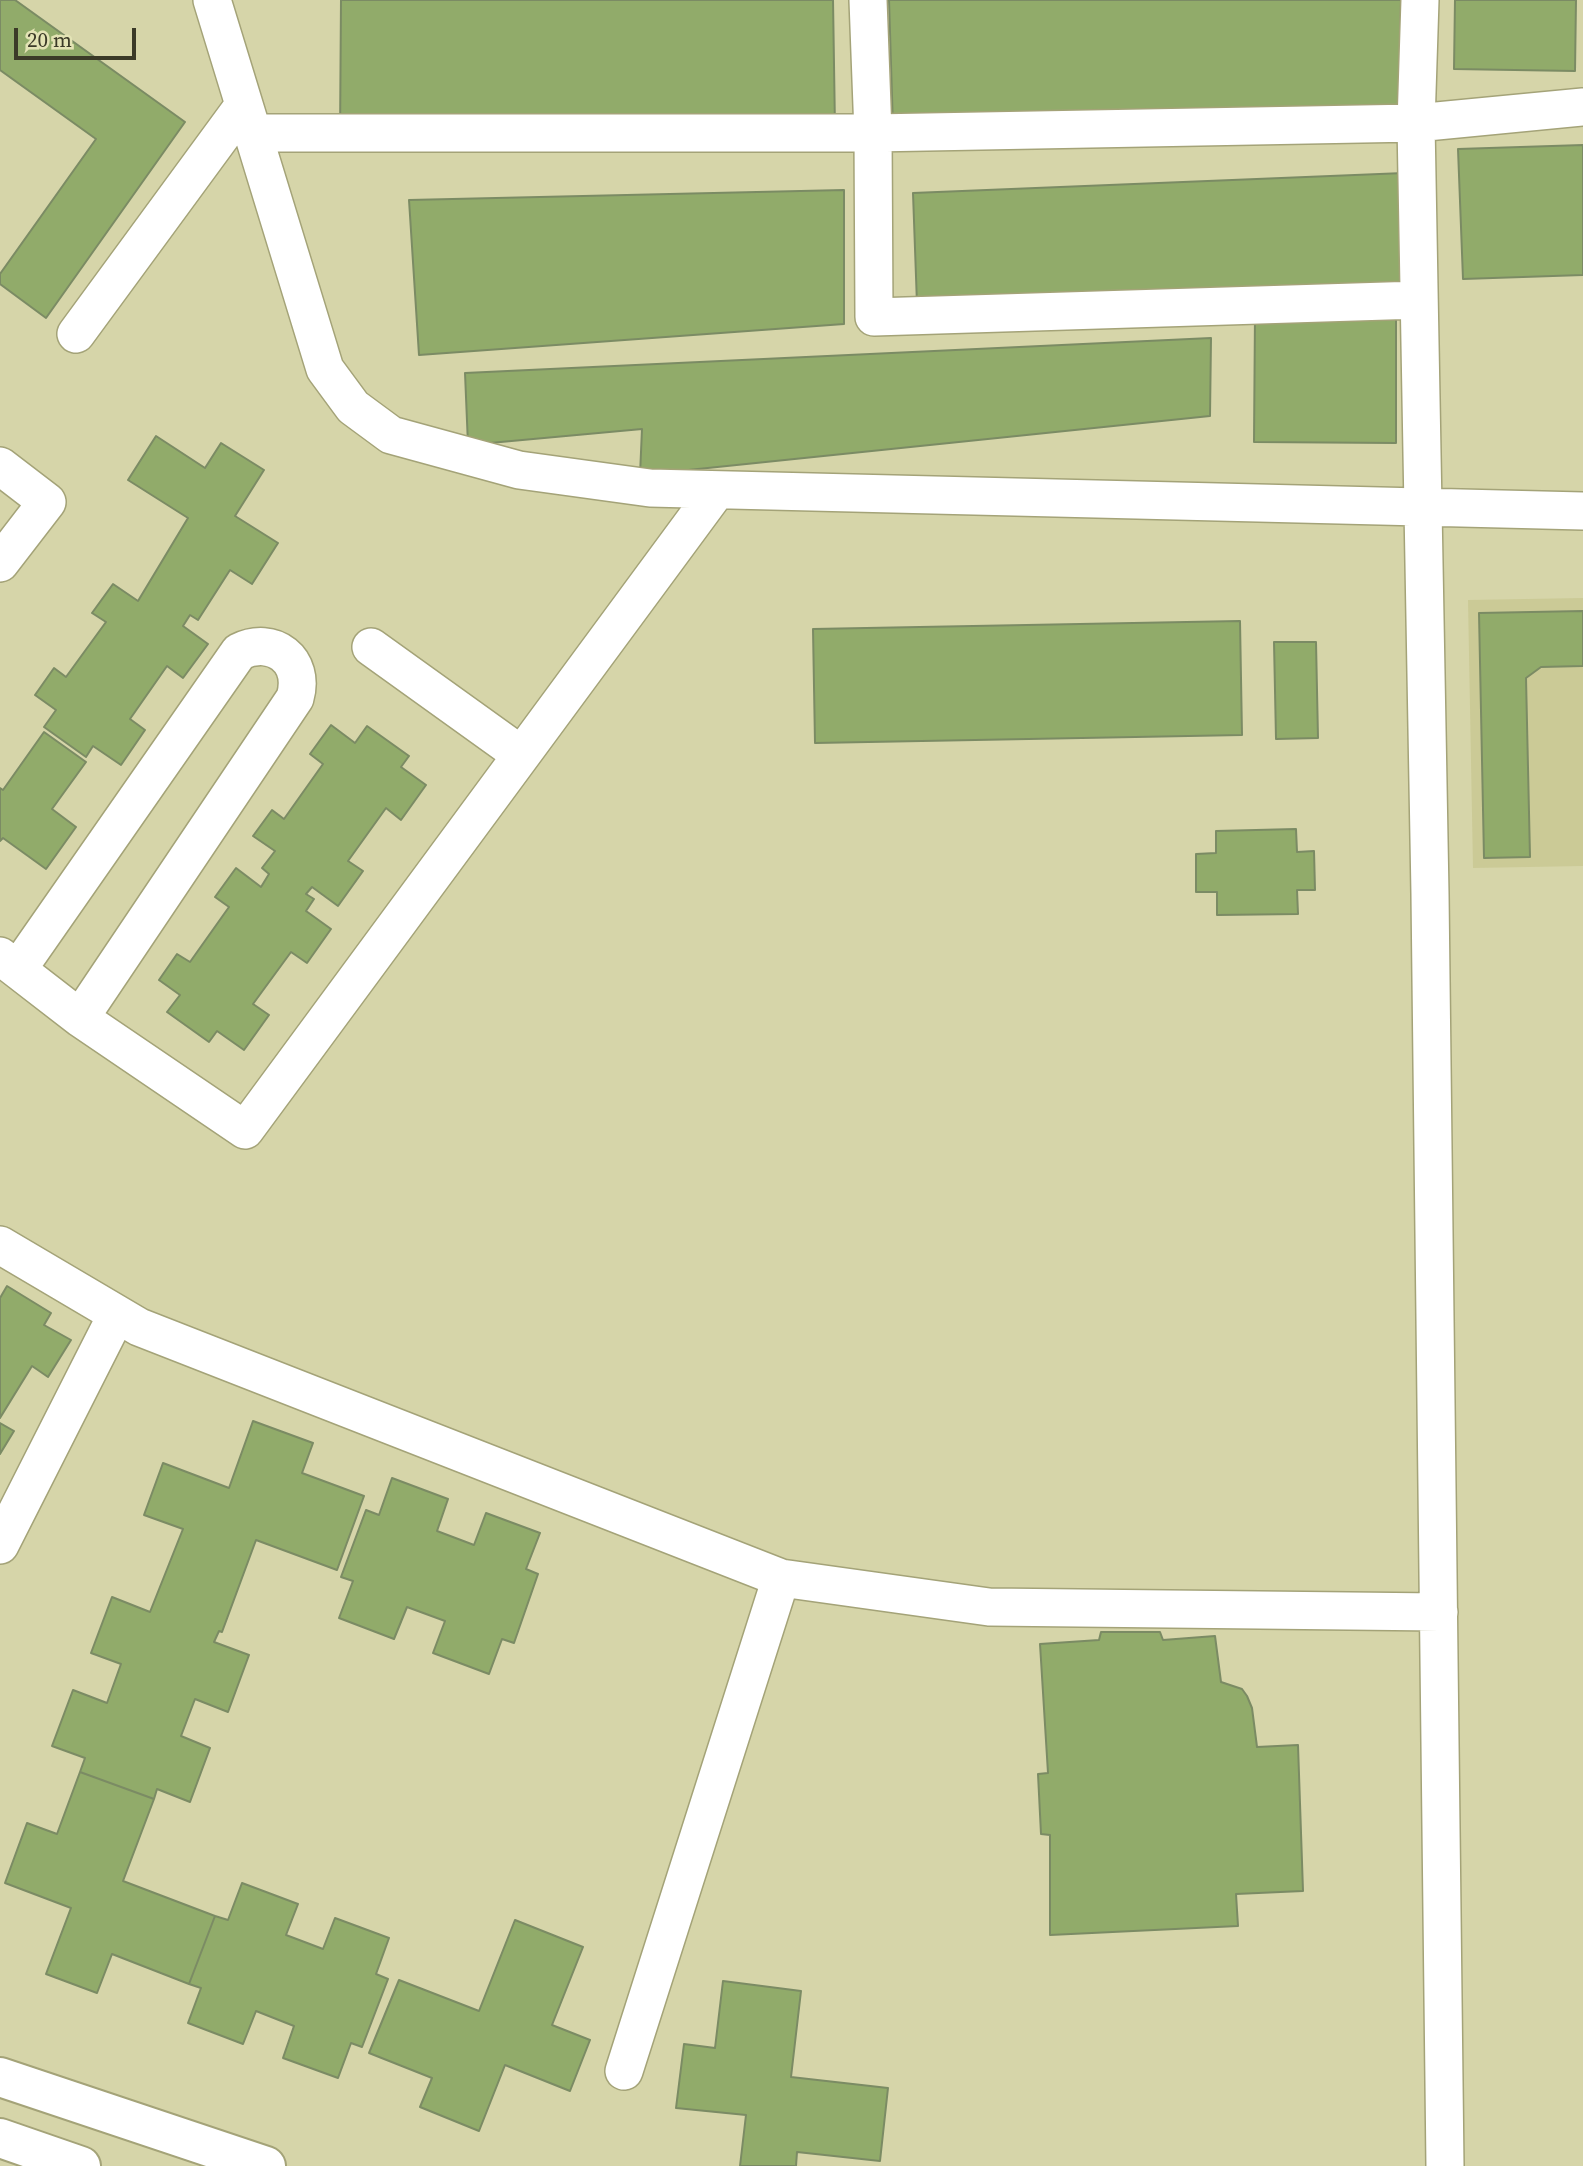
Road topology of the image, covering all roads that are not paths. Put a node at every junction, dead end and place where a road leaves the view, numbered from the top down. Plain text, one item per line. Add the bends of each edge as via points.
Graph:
1 (212, 0) edge
2 (868, 0) edge
3 (1420, 0) edge
4 (1583, 107) edge
5 (248, 119) junction
6 (1416, 123) junction
7 (873, 133) junction
8 (1419, 300) junction
9 (76, 334) dead end
10 (0, 466) edge
11 (717, 491) junction
12 (1423, 505) junction
13 (1583, 511) edge
14 (0, 563) edge
15 (371, 647) dead end
16 (520, 754) junction
17 (9, 963) edge
18 (80, 1018) junction
19 (0, 1245) edge
20 (117, 1314) junction
21 (0, 1545) edge
22 (781, 1578) junction
23 (1439, 1612) junction
24 (624, 2071) dead end
25 (0, 2077) edge
26 (0, 2138) edge
27 (81, 2166) edge
28 (266, 2166) edge
29 (1445, 2166) edge

1 - 5 street
2 - 7 street
3 - 6 street
4 - 6 street
5 - 7 street
5 - 9 street
5 - 11 street via 325,369 337,389 371,423 391,435 519,470 585,481
6 - 7 street
6 - 8 street
7 - 8 street via 874,317
8 - 12 street
10 - 14 street via 47,502
11 - 12 street
11 - 16 street
12 - 13 street
12 - 23 street
15 - 16 street
16 - 18 street via 245,1130
17 - 18 street
17 - 18 street via 239,652 262,645 285,653 298,673 295,698
19 - 20 street
20 - 21 street
20 - 22 street via 139,1327
22 - 23 street via 989,1607
22 - 24 street
23 - 29 street
25 - 28 highway
26 - 27 highway

